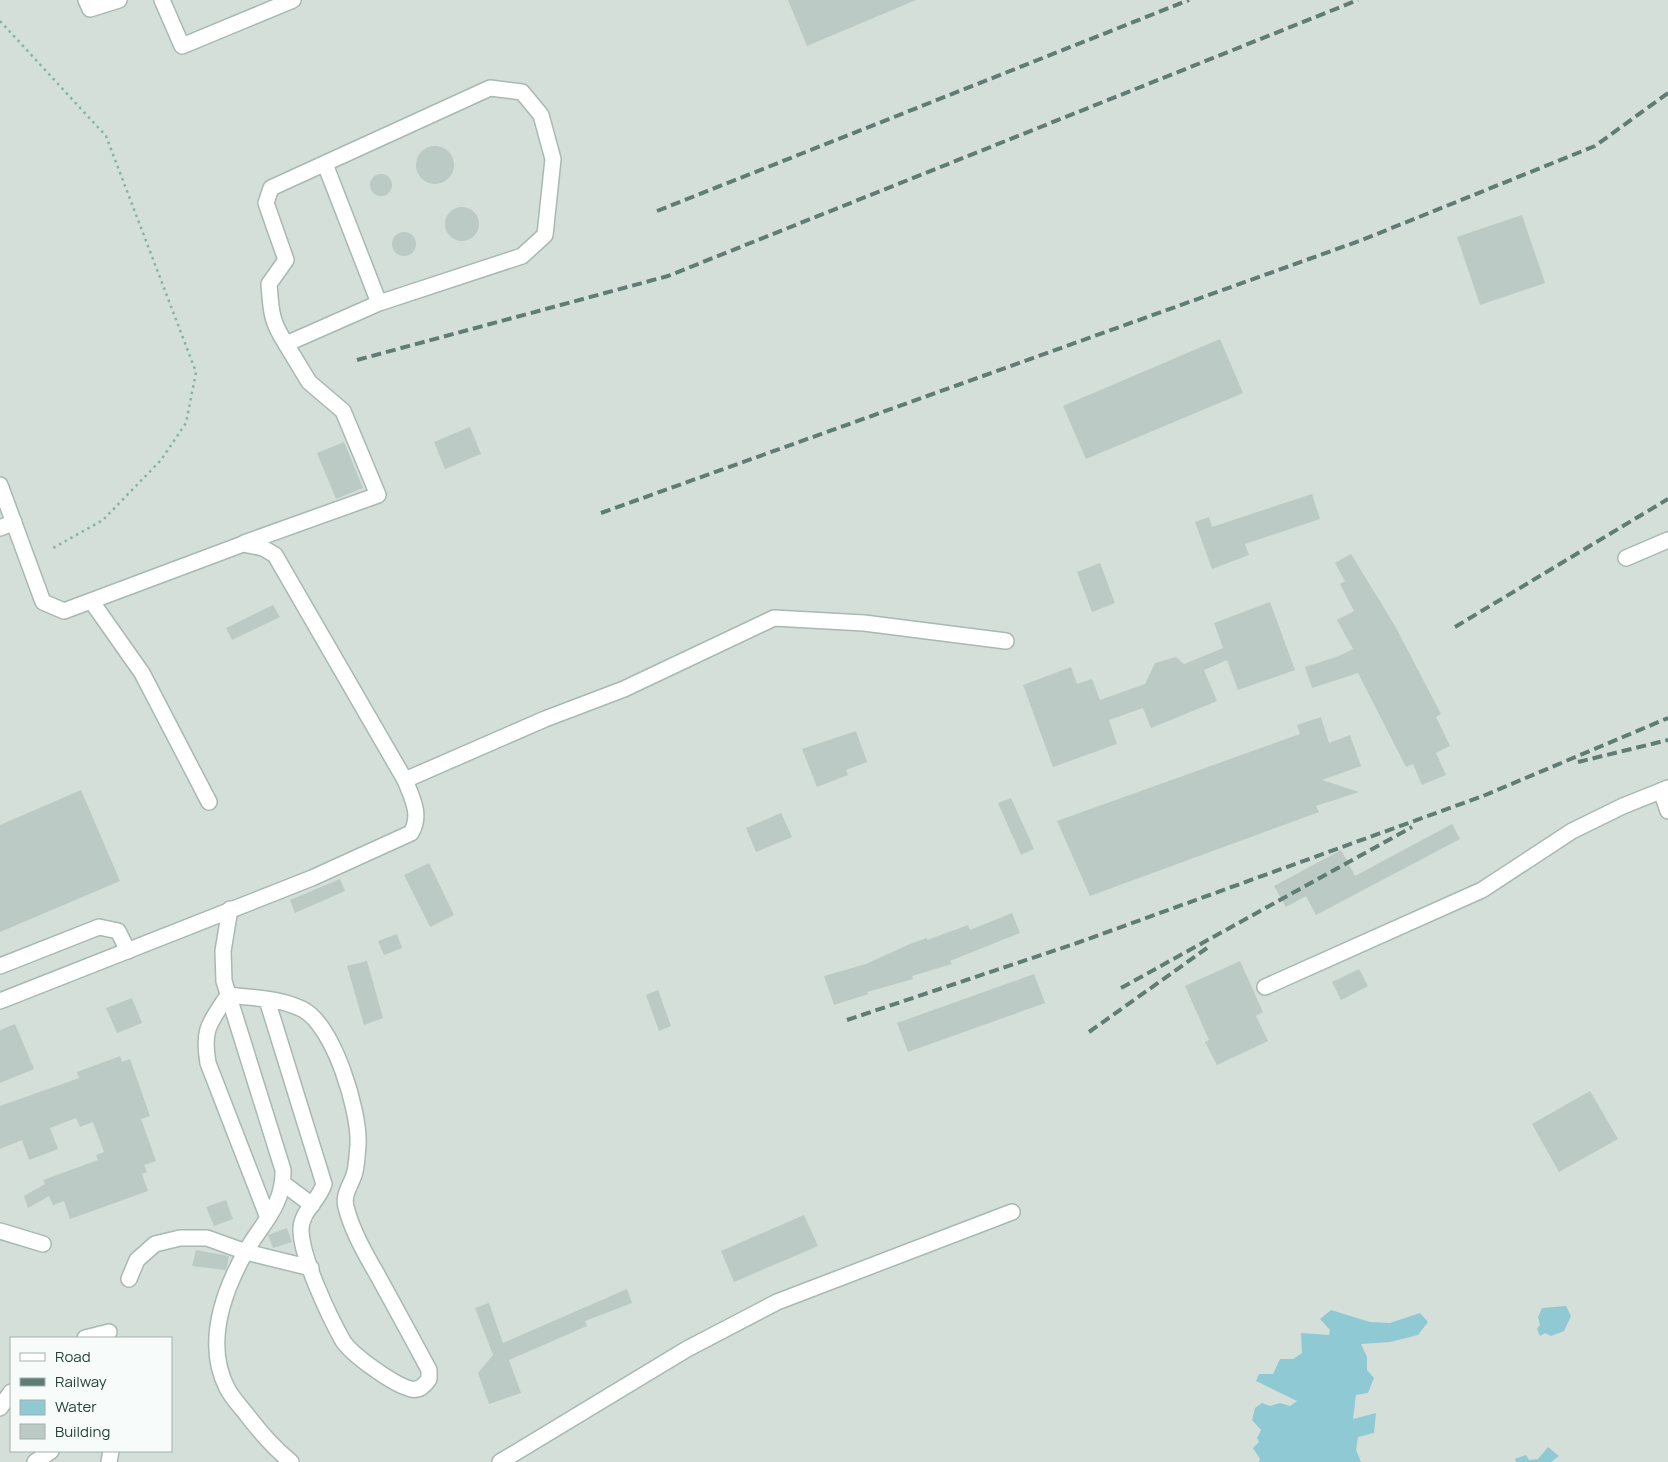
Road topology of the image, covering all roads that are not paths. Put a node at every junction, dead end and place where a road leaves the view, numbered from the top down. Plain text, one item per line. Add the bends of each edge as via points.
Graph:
1 (86, 0) edge
2 (118, 0) edge
3 (162, 0) edge
4 (293, 0) edge
5 (325, 164) junction
6 (379, 303) junction
7 (286, 344) junction
8 (0, 485) edge
9 (14, 522) junction
10 (0, 528) edge
11 (1668, 540) edge
12 (243, 544) junction
13 (1626, 558) dead end
14 (92, 602) junction
15 (1006, 641) dead end
16 (405, 780) junction
17 (1664, 790) edge
18 (209, 802) dead end
19 (1668, 811) edge
20 (230, 909) junction
21 (128, 951) junction
22 (0, 966) edge
23 (1265, 987) dead end
24 (228, 995) junction
25 (266, 1000) junction
26 (0, 1001) edge
27 (284, 1184) junction
28 (312, 1205) junction
29 (1012, 1212) dead end
30 (268, 1218) junction
31 (0, 1231) edge
32 (43, 1244) dead end
33 (246, 1252) junction
34 (311, 1268) junction
35 (130, 1279) dead end
36 (109, 1332) dead end
37 (89, 1337) edge
38 (10, 1393) edge
39 (0, 1408) edge
40 (50, 1452) edge
41 (35, 1462) edge
42 (292, 1462) edge
43 (500, 1462) edge

1 - 2 street via 90,9
3 - 4 street via 182,46
5 - 6 street
5 - 6 street via 490,88 522,92 540,115 553,159 545,235 522,256
5 - 7 street via 271,188 266,203 286,260 269,284 273,324
6 - 7 street
7 - 12 street via 309,382 343,411 378,495
8 - 9 street
9 - 10 street
9 - 14 street via 43,602 64,611
11 - 13 street
12 - 14 street
12 - 16 street via 263,548 275,555
14 - 18 street via 142,673
15 - 16 street via 864,623 774,618 624,688
16 - 20 street via 417,813 411,833 312,878
17 - 19 street
17 - 23 street via 1572,831 1482,890
20 - 21 street
20 - 24 street via 222,963
21 - 22 street via 118,931 98,927
21 - 26 street
24 - 25 street
24 - 27 street via 283,1170
24 - 30 street via 208,1026 204,1042 208,1063
25 - 28 street via 324,1184
25 - 34 street via 305,1010 316,1020 337,1052 354,1110 358,1144 354,1176 345,1192 346,1207 364,1251 429,1370 430,1379 412,1390 385,1378 344,1343
27 - 28 street
27 - 30 street
28 - 34 street via 305,1214 301,1229 304,1251
29 - 43 street via 777,1302 687,1348
30 - 33 street
31 - 32 street
33 - 34 street
33 - 35 street via 207,1238 180,1238 155,1244 137,1260
33 - 42 street via 220,1311 215,1339 218,1363 227,1388 270,1445
36 - 37 street
38 - 39 street
40 - 41 street

